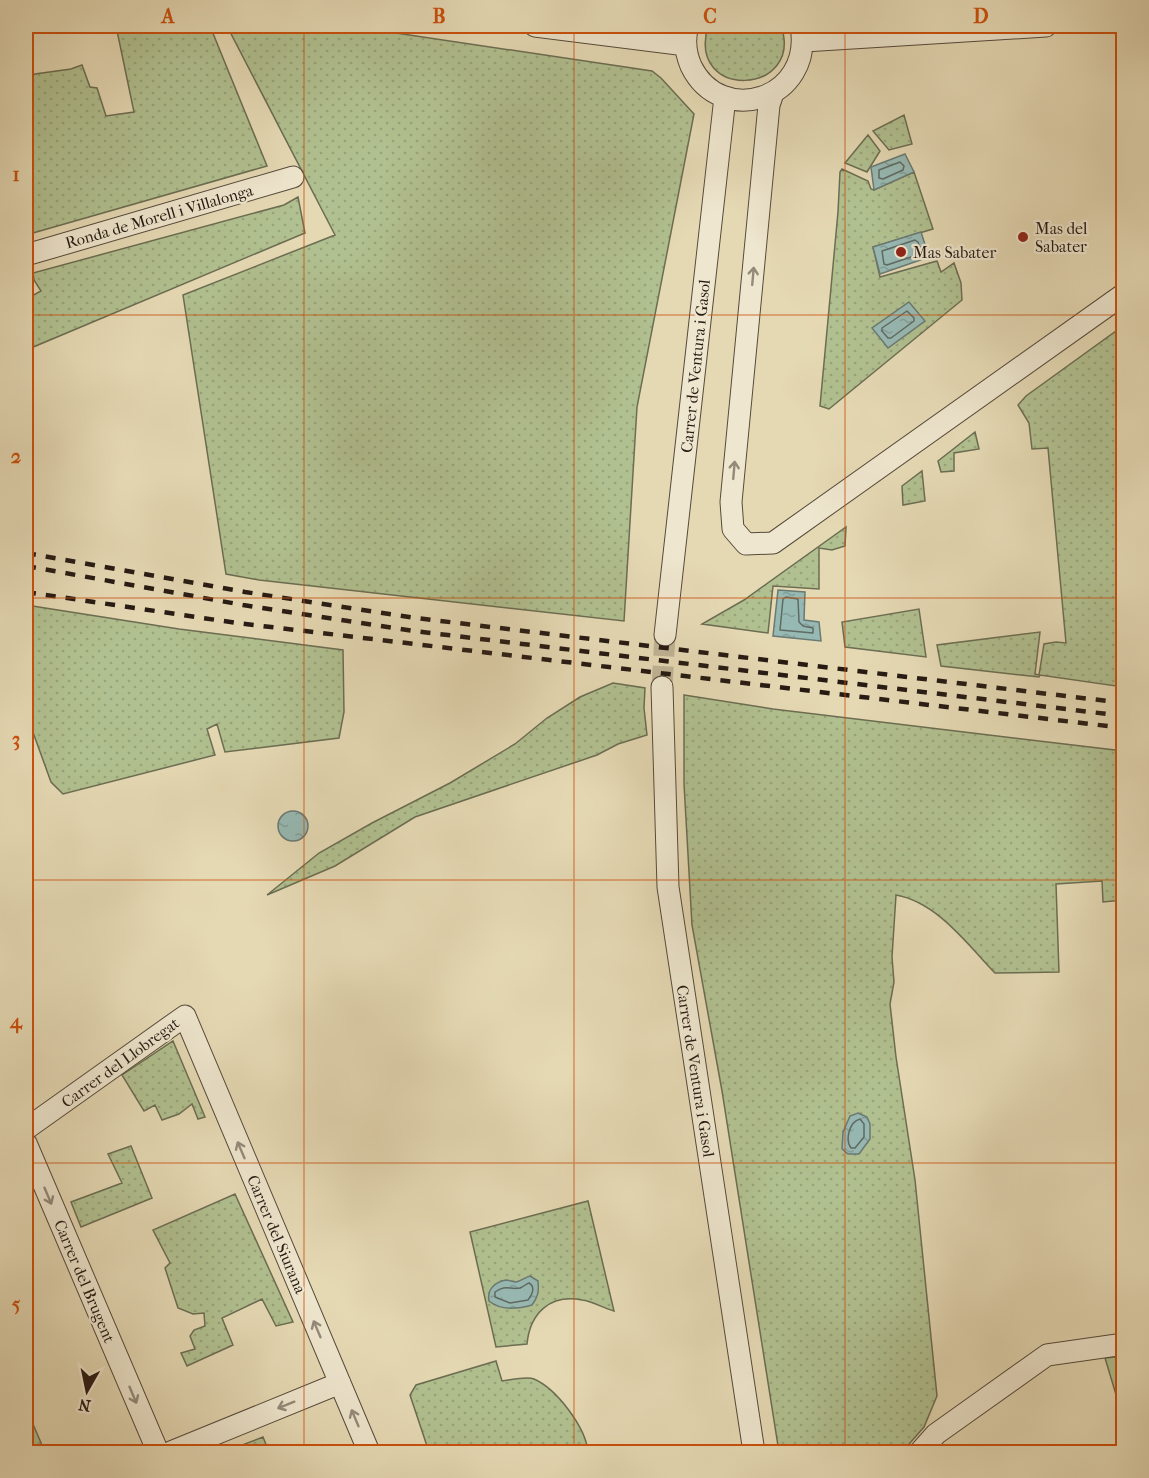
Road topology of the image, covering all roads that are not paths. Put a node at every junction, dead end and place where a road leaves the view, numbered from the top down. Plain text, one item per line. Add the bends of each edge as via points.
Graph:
1 (535, 26) edge
2 (1046, 26) edge
3 (802, 33) edge
4 (687, 35) edge
5 (773, 93) junction
6 (725, 97) junction
7 (292, 177) dead end
8 (26, 255) edge
9 (1124, 294) edge
10 (665, 635) tunnel mouth
11 (662, 687) tunnel mouth
12 (185, 1016) joint
13 (26, 1130) edge
14 (26, 1143) edge
15 (1124, 1344) edge
16 (340, 1383) junction
17 (158, 1452) edge
18 (171, 1452) edge
19 (369, 1452) edge
20 (754, 1452) edge
21 (920, 1452) edge

1 - 4 street
2 - 3 street
3 - 5 street via 800,61 789,80
4 - 6 street via 687,56 696,76
5 - 6 street via 745,101
9 -> 5 street via 773,543 746,544 733,529 732,490
6 - 10 street, Carrer de Ventura i Gasol
7 - 8 street, Ronda de Morell i Villalonga
11 - 20 street, Carrer de Ventura i Gasol via 668,887
12 - 13 street, Carrer del Llobregat
16 -> 12 street, Carrer del Siurana
14 -> 17 street, Carrer del Brugent
15 - 21 street via 1047,1355 936,1434
16 -> 18 street
19 -> 16 street, Carrer del Siurana

